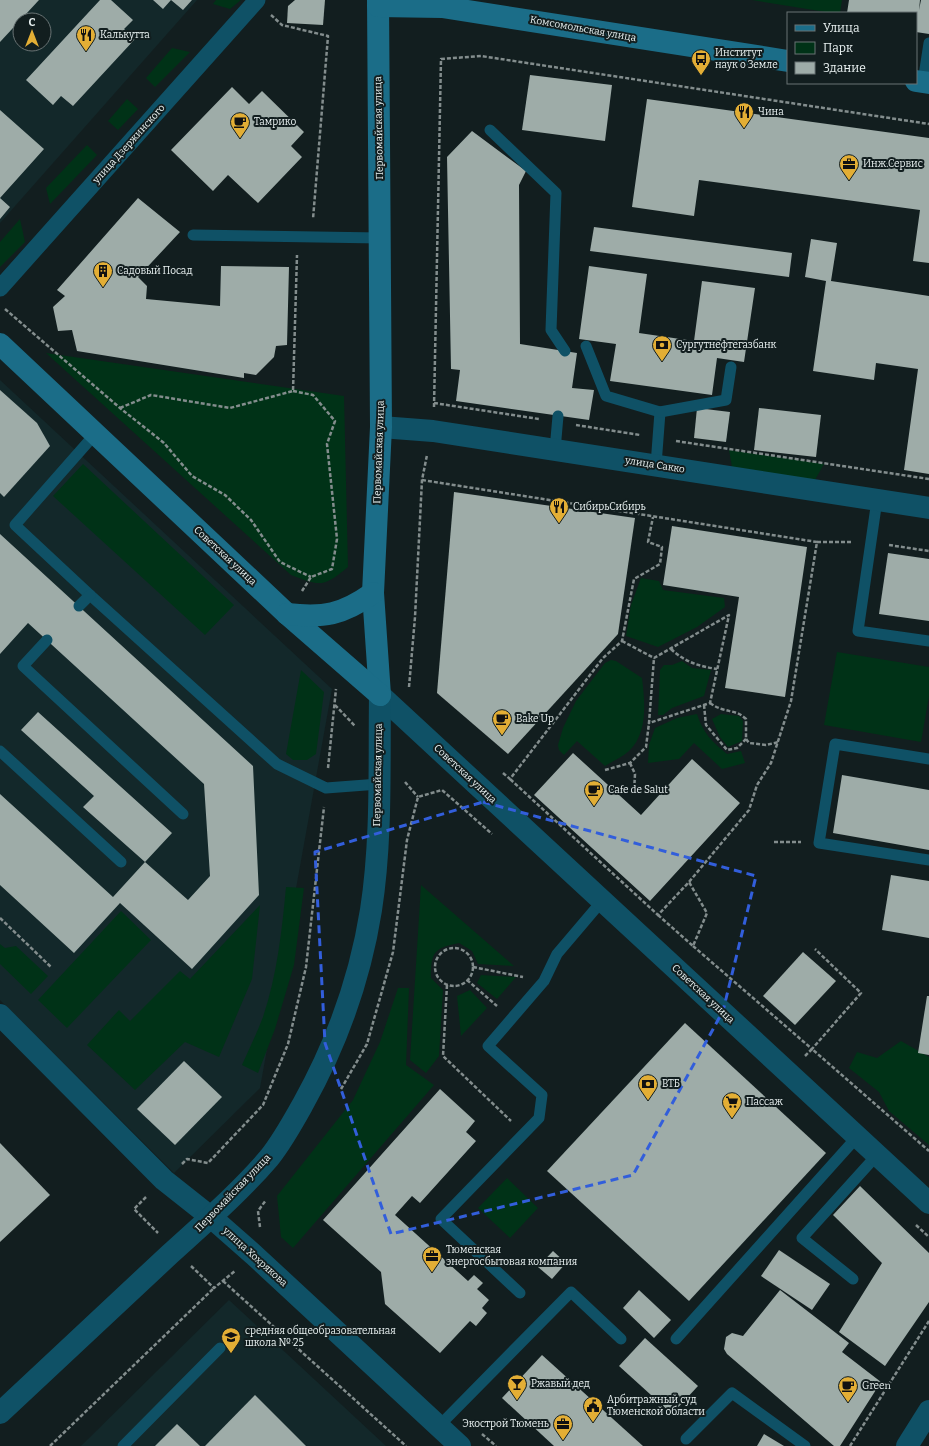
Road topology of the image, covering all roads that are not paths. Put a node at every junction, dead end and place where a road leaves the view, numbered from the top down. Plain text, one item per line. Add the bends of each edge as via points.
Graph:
1 (257, 0) edge
2 (378, 3) edge
3 (929, 43) edge
4 (787, 61) edge
5 (923, 82) edge
6 (490, 130) dead end
7 (193, 235) dead end
8 (380, 238) junction
9 (0, 288) edge
10 (0, 344) edge
11 (586, 346) dead end
12 (565, 351) dead end
13 (731, 367) dead end
14 (660, 412) junction
15 (558, 419) road end
16 (381, 427) junction
17 (96, 433) junction
18 (555, 450) junction
19 (656, 465) junction
20 (877, 500) junction
21 (929, 508) edge
22 (373, 593) junction
23 (90, 595) junction
24 (79, 606) dead end
25 (287, 614) junction
26 (47, 640) dead end
27 (929, 641) edge
28 (380, 695) junction
29 (0, 751) edge
30 (929, 759) edge
31 (379, 784) junction
32 (183, 814) dead end
33 (929, 860) edge
34 (121, 862) dead end
35 (602, 901) junction
36 (0, 1015) edge
37 (857, 1137) junction
38 (877, 1155) junction
39 (929, 1203) edge
40 (212, 1218) junction
41 (853, 1279) dead end
42 (520, 1293) dead end
43 (621, 1340) dead end
44 (676, 1340) dead end
45 (220, 1348) dead end
46 (929, 1411) edge
47 (0, 1412) edge
48 (439, 1426) junction
49 (686, 1439) dead end
50 (123, 1446) edge
51 (460, 1446) edge
52 (805, 1446) edge
53 (907, 1446) edge

1 - 9 street, улица Дзержинского
2 - 4 main road, Комсомольская улица via 442,6
2 - 8 main road, Первомайская улица
3 - 5 lane
6 - 12 lane via 556,192 551,330
7 - 8 lane
8 - 16 main road, Первомайская улица
10 - 17 main road, Советская улица
11 - 14 lane via 606,396
13 - 14 lane via 726,400
14 - 19 lane
15 - 18 lane
16 - 18 street, улица Сакко
16 - 22 main road, Первомайская улица
17 - 23 lane via 15,525
17 - 25 main road, Советская улица
18 - 19 street, улица Сакко
19 - 20 street, улица Сакко
20 - 21 street, улица Сакко
20 - 27 lane via 858,630
22 - 25 main road via 339,612 313,617
22 - 28 main road, Первомайская улица
23 - 24 lane
23 - 31 lane via 277,764 326,788
25 - 28 main road, Советская улица
26 - 32 lane via 23,666
28 - 31 street, Первомайская улица
28 - 35 street, Советская улица
29 - 34 lane
30 - 33 lane via 835,744 819,843
31 - 40 street, Первомайская улица via 376,863 371,908 355,982 336,1039 317,1080 270,1157
35 - 37 street, Советская улица
35 - 42 lane via 557,954 544,981 488,1046 542,1095 539,1118 441,1219
36 - 40 street, улица Хохрякова via 164,1180
37 - 38 street, Советская улица
37 - 44 lane
38 - 39 street, Советская улица
38 - 41 lane via 802,1238
40 - 47 street, Первомайская улица
40 - 48 street, улица Хохрякова
43 - 48 lane via 571,1292
45 - 50 lane
46 - 53 street
48 - 51 street, улица Хохрякова
49 - 52 lane via 732,1393

